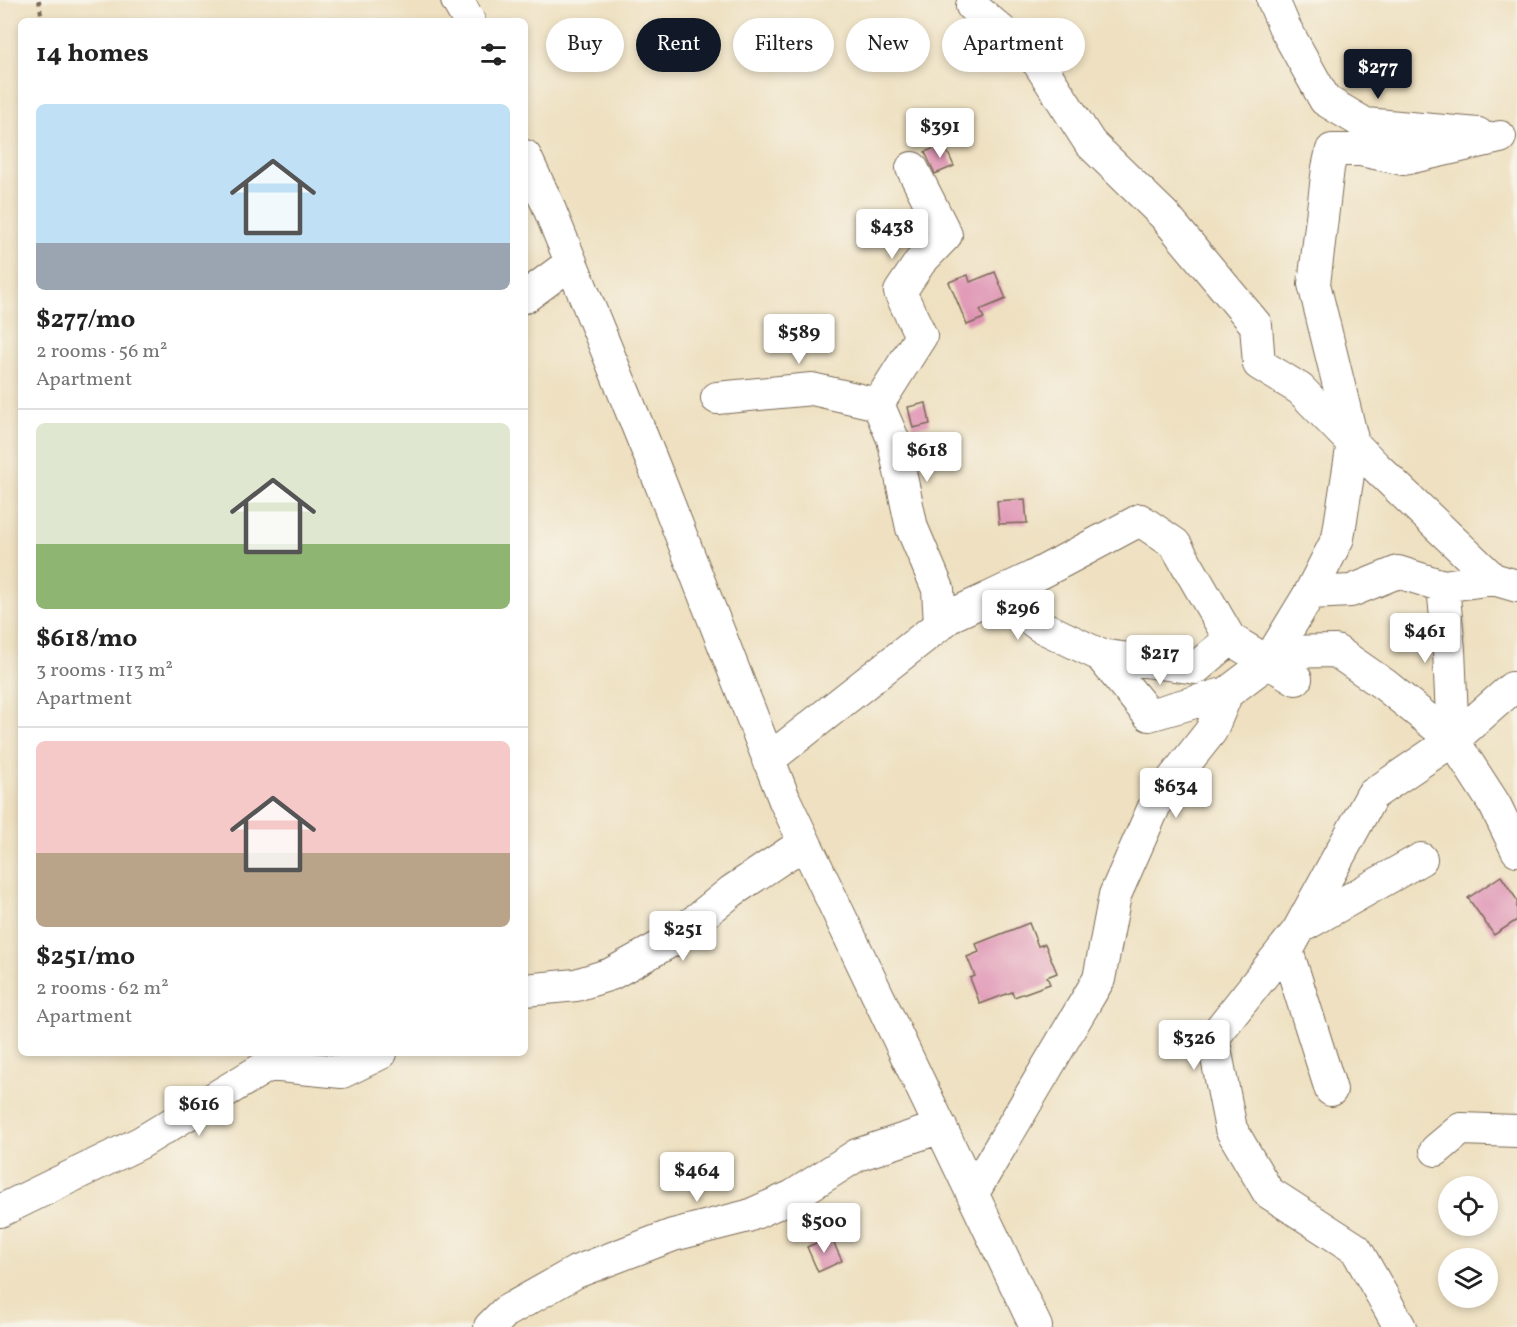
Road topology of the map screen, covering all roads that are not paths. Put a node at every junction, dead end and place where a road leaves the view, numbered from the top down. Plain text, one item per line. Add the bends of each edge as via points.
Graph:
1 (457, 0) edge
2 (1273, 0) edge
3 (972, 6) dead end
4 (467, 18) edge
5 (1508, 139) edge
6 (528, 162) edge
7 (912, 168) dead end
8 (571, 263) junction
9 (528, 295) edge
10 (717, 398) dead end
11 (878, 404) junction
12 (1353, 443) junction
13 (1505, 583) edge
14 (1443, 585) junction
15 (1310, 592) junction
16 (989, 598) junction
17 (940, 625) junction
18 (1230, 639) junction
19 (1100, 655) junction
20 (1271, 657) junction
21 (1296, 679) dead end
22 (1512, 688) dead end
23 (1227, 693) junction
24 (1453, 740) junction
25 (768, 760) junction
26 (804, 843) junction
27 (1517, 850) edge
28 (1421, 859) dead end
29 (1301, 927) junction
30 (528, 990) edge
31 (375, 1056) edge
32 (1331, 1089) dead end
33 (941, 1126) junction
34 (1517, 1131) edge
35 (1436, 1150) dead end
36 (973, 1193) junction
37 (0, 1211) edge
38 (490, 1327) edge
39 (1035, 1327) edge
40 (1400, 1327) edge

1 - 4 street
2 - 5 street via 1325,100 1365,124
3 - 12 street via 1038,62 1090,143 1164,215 1256,325 1259,364 1300,389
5 - 12 street via 1404,159 1361,150 1332,150 1314,284
6 - 8 street
7 - 11 street via 946,235 920,262 900,292 921,336
8 - 9 street
8 - 25 street
10 - 11 street via 812,388
11 - 17 street via 893,439 912,528 938,589
12 - 13 street
12 - 15 street via 1338,538
13 - 14 street
14 - 15 street via 1398,572 1351,591
14 - 24 street
15 - 20 street
16 - 17 street
16 - 18 street via 1140,520 1175,544
16 - 19 street via 1009,604 1040,626
17 - 25 street
18 - 19 street via 1196,668
18 - 20 street
19 - 23 street via 1149,715
20 - 21 street
20 - 23 street
20 - 24 street via 1336,651
22 - 24 street
23 - 36 street via 1211,731 1158,798 1115,895 1099,979
24 - 27 street via 1496,805
24 - 29 street via 1372,795
25 - 26 street
26 - 30 street via 732,891 669,942 611,974 576,986
26 - 33 street
28 - 29 street
29 - 32 street via 1287,951
29 - 40 street via 1213,1038 1231,1129 1268,1192 1356,1249
31 - 37 street via 342,1072 269,1065 140,1143
33 - 36 street
33 - 38 street via 857,1155 793,1196 748,1216 673,1235 576,1272 505,1312
34 - 35 street via 1461,1129
36 - 39 street

